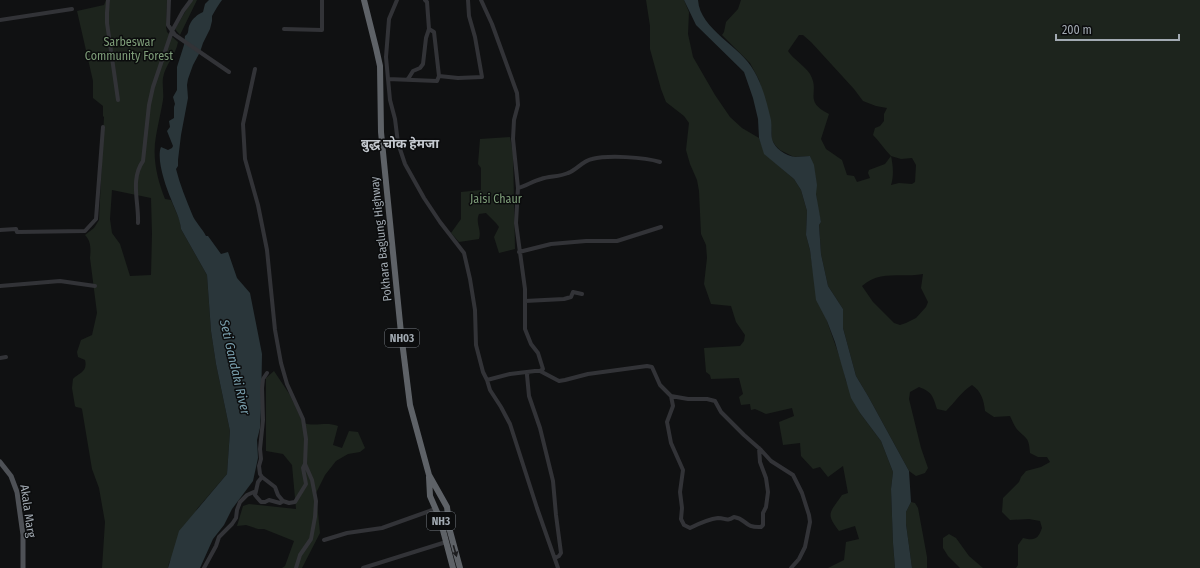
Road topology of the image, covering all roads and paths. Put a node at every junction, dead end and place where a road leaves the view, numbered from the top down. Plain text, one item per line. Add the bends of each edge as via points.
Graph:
1 (108, 0) edge
2 (169, 0) edge
3 (191, 0) edge
4 (322, 0) edge
5 (364, 0) edge
6 (397, 0) edge
7 (426, 0) edge
8 (468, 0) edge
9 (482, 0) edge
10 (72, 9) dead end
11 (0, 20) edge
12 (284, 29) dead end
13 (430, 29) junction
14 (172, 31) junction
15 (255, 69) dead end
16 (229, 72) dead end
17 (439, 76) junction
18 (388, 79) junction
19 (408, 79) junction
20 (118, 100) dead end
21 (103, 126) dead end
22 (383, 142) junction
23 (398, 143) junction
24 (660, 162) dead end
25 (518, 188) junction
26 (138, 223) dead end
27 (661, 227) dead end
28 (0, 230) edge
29 (520, 252) junction
30 (0, 286) edge
31 (95, 286) dead end
32 (582, 294) dead end
33 (525, 301) junction
34 (6, 357) dead end
35 (0, 358) edge
36 (528, 372) junction
37 (540, 372) junction
38 (267, 373) dead end
39 (487, 380) junction
40 (670, 396) junction
41 (759, 448) junction
42 (0, 462) edge
43 (306, 464) junction
44 (429, 475) junction
45 (262, 477) junction
46 (256, 491) junction
47 (283, 501) junction
48 (435, 508) junction
49 (324, 540) dead end
50 (446, 542) junction
51 (554, 558) junction
52 (373, 567) edge
53 (23, 568) edge
54 (204, 568) edge
55 (296, 568) edge
56 (363, 568) edge
57 (453, 568) edge
58 (460, 568) edge
59 (558, 568) edge
60 (791, 568) edge

1 - 20 street via 107,13
2 - 14 street via 168,25
3 - 14 street
4 - 12 street via 322,30
5 - 22 highway, Pokhara Baglung Highway via 380,66
6 - 18 street via 389,19 386,57
7 - 13 street
8 - 17 street via 482,77
9 - 25 street via 517,93 518,105 513,139
10 - 11 street
13 - 17 street via 434,32
13 - 19 street via 426,38 423,64 413,71
14 - 16 street
14 - 26 street via 149,105 143,161 136,183
15 - 43 street via 243,124 245,159 267,250 281,363 287,384 303,419
17 - 19 street via 437,81
18 - 19 street
18 - 23 street
21 - 28 street via 96,219 85,231
22 - 23 street
22 - 44 highway, Pokhara Baglung Highway / NH03 via 410,405
23 - 39 street via 405,164 424,198 464,253 475,310 476,345 482,372
24 - 25 street via 617,157 592,159 570,172
25 - 29 street via 516,223
27 - 29 street via 617,241 551,244
29 - 33 street
30 - 31 street via 60,281
32 - 33 street via 574,292 571,297 564,299
33 - 37 street via 525,330 538,353 543,369
34 - 35 street
36 - 37 street
36 - 39 street
36 - 51 street via 526,375 529,396 553,481 561,553
37 - 40 street via 559,381 588,374 647,366 652,367 660,385
38 - 45 street via 262,388 263,420 259,466
39 - 51 street via 510,424
40 - 41 street via 712,400
40 - 41 street via 673,406 667,422 683,470 680,492 681,519 684,525 690,528 700,523 734,517 750,527 763,525 768,492
41 - 60 street via 792,475 802,493 809,515 806,547
42 - 53 main road, Akala Marg via 11,476 17,492 23,535
43 - 47 street via 303,468 306,484 296,502
43 - 55 street via 316,501 316,517 311,539 300,555
44 - 48 highway, Pokhara Baglung Highway / NH3 via 430,492
44 -> 58 highway, Pokhara Baglung Highway / NH03 via 447,507 450,531
45 - 46 street
45 - 47 street via 275,487
46 - 47 street via 255,495 261,502
46 - 54 street via 240,502 236,518 219,537
48 - 49 street via 382,528 346,533
48 - 50 highway, Pokhara Baglung Highway / NH3
50 - 52 street
50 - 57 highway, Pokhara Baglung Highway / NH3
51 - 59 street
52 - 56 street

